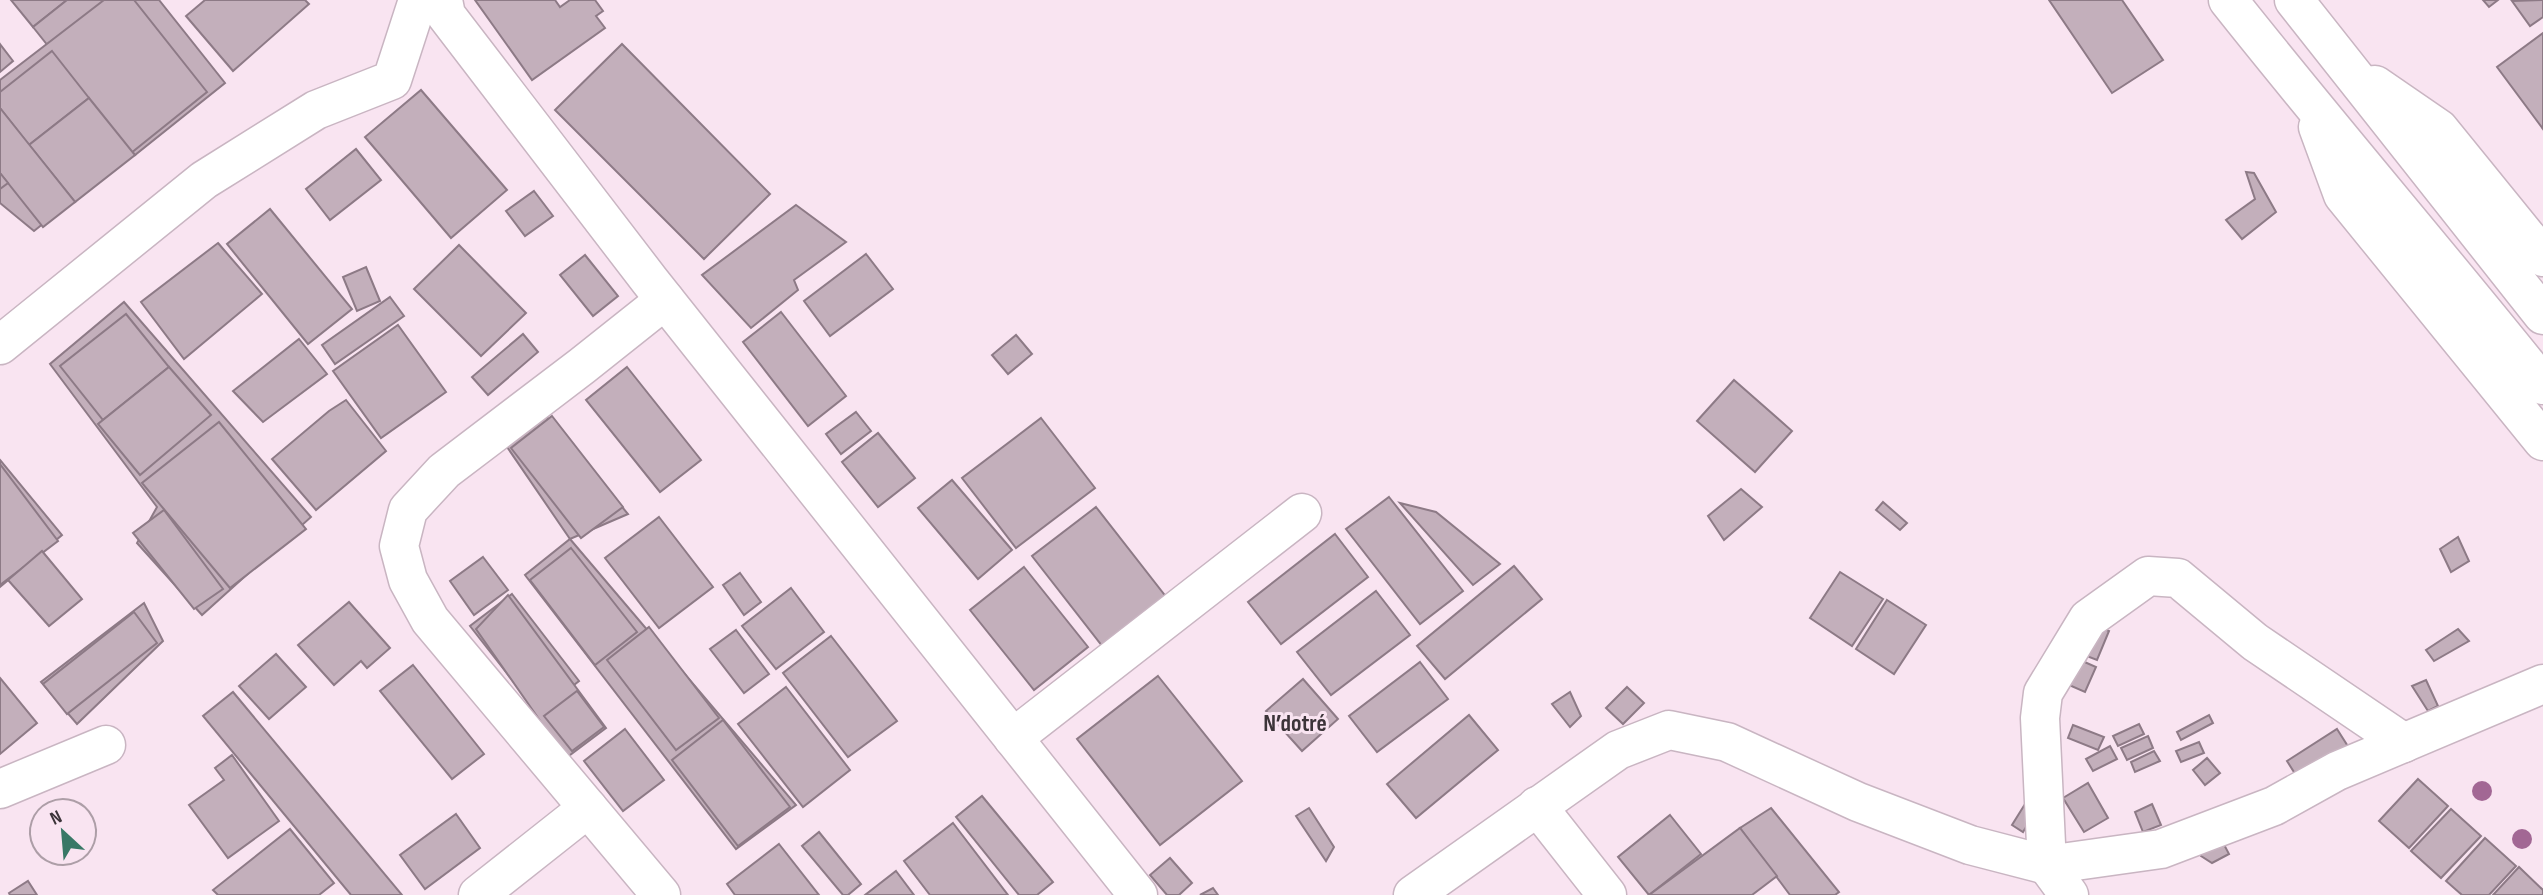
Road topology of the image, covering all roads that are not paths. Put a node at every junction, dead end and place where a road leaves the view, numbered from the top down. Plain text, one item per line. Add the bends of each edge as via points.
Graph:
1 (418, 0) edge
2 (443, 0) edge
3 (2228, 0) edge
4 (2294, 0) edge
5 (2342, 62) junction
6 (2309, 102) junction
7 (2543, 257) edge
8 (664, 300) junction
9 (2543, 314) edge
10 (0, 345) edge
11 (2543, 385) edge
12 (2543, 441) edge
13 (1302, 513) dead end
14 (2543, 684) edge
15 (1013, 738) junction
16 (2404, 743) junction
17 (106, 745) dead end
18 (0, 789) edge
19 (1537, 806) junction
20 (588, 808) junction
21 (2058, 880) edge
22 (478, 895) edge
23 (661, 895) edge
24 (1138, 895) edge
25 (1413, 895) edge
26 (1607, 895) edge

1 - 10 street via 393,80 316,110 204,180
2 - 8 street via 446,15
3 - 6 street
4 - 5 street
5 - 7 street via 2439,129
5 - 9 street
6 - 11 street
6 - 12 street via 2343,195
8 - 15 street
8 - 20 street via 444,471 408,510 400,546 408,580 430,620
13 - 15 street
14 - 16 street
15 - 24 street
16 - 21 street via 2337,771 2274,806 2161,849
16 - 21 street via 2255,642 2178,578 2148,576 2088,619 2043,693 2040,718
17 - 18 street
19 - 21 street via 1618,750 1669,730 1727,742 1858,802
19 - 25 street
19 - 26 street
20 - 22 street
20 - 23 street

